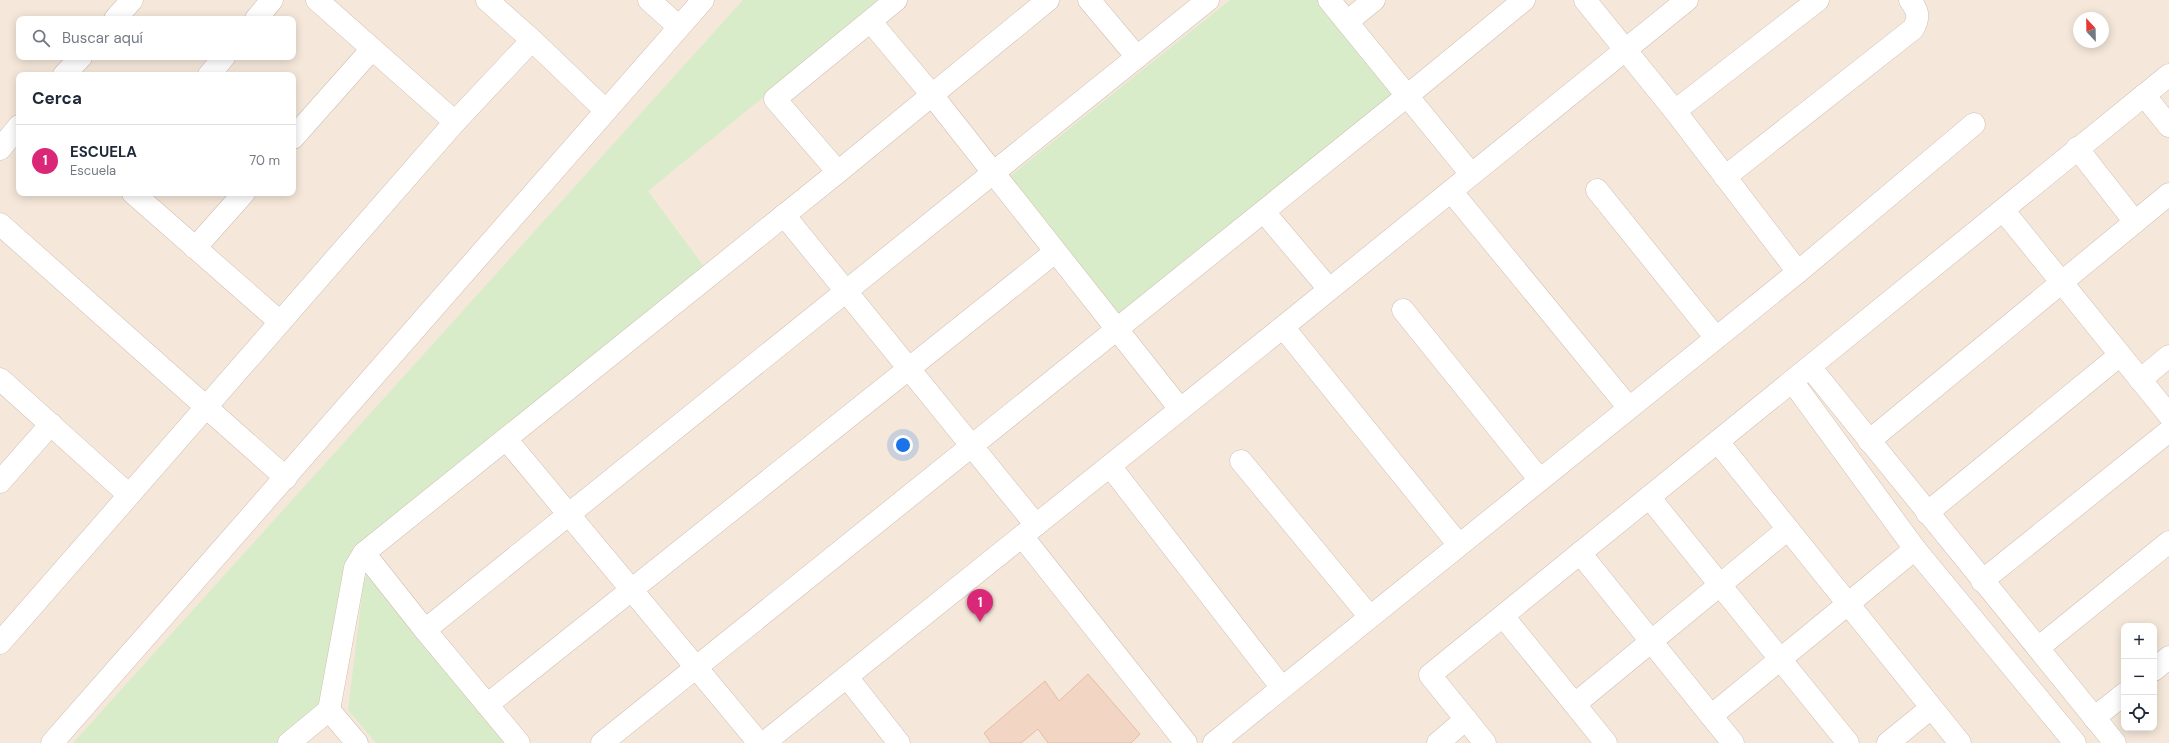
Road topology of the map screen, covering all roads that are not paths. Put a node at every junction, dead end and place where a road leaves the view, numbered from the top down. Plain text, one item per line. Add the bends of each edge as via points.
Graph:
1 (132, 0) edge
2 (272, 0) edge
3 (316, 0) edge
4 (486, 0) edge
5 (649, 0) edge
6 (703, 0) edge
7 (896, 0) edge
8 (1048, 0) edge
9 (1089, 0) edge
10 (1208, 0) edge
11 (1330, 0) edge
12 (1374, 0) edge
13 (1524, 0) edge
14 (1585, 0) edge
15 (1687, 0) edge
16 (1818, 0) edge
17 (1910, 0) edge
18 (118, 16) edge
19 (259, 16) edge
20 (871, 22) junction
21 (1347, 22) junction
22 (679, 27) junction
23 (532, 40) junction
24 (372, 49) junction
25 (1625, 50) junction
26 (1138, 57) junction
27 (78, 60) edge
28 (222, 60) edge
29 (67, 72) edge
30 (212, 72) edge
31 (2169, 75) edge
32 (932, 95) junction
33 (2144, 95) junction
34 (1407, 96) junction
35 (605, 110) junction
36 (1675, 111) junction
37 (455, 122) junction
38 (1974, 124) dead end
39 (2169, 126) edge
40 (16, 130) edge
41 (296, 135) edge
42 (2077, 148) junction
43 (0, 149) edge
44 (838, 172) junction
45 (993, 173) junction
46 (1471, 174) junction
47 (1725, 178) junction
48 (1597, 190) dead end
49 (1450, 191) junction
50 (2169, 194) edge
51 (136, 196) edge
52 (241, 196) edge
53 (2003, 210) junction
54 (1264, 212) junction
55 (784, 215) junction
56 (2135, 222) junction
57 (0, 224) edge
58 (195, 248) junction
59 (1055, 252) junction
60 (1798, 272) junction
61 (2061, 282) junction
62 (1329, 289) junction
63 (846, 291) junction
64 (1403, 310) dead end
65 (280, 322) junction
66 (1283, 327) junction
67 (1117, 330) junction
68 (1716, 338) junction
69 (2120, 355) junction
70 (2169, 356) edge
71 (1810, 367) junction
72 (909, 368) junction
73 (0, 379) edge
74 (2140, 380) junction
75 (1792, 381) junction
76 (206, 407) junction
77 (1629, 408) junction
78 (1180, 409) junction
79 (2169, 415) edge
80 (51, 424) junction
81 (2169, 431) edge
82 (506, 439) junction
83 (1869, 441) junction
84 (1718, 442) junction
85 (972, 446) junction
86 (1241, 461) dead end
87 (1110, 466) junction
88 (286, 478) junction
89 (1540, 480) junction
90 (0, 482) edge
91 (129, 494) junction
92 (1649, 497) junction
93 (1927, 513) junction
94 (569, 514) junction
95 (1788, 529) junction
96 (1029, 531) junction
97 (2169, 542) edge
98 (1459, 545) junction
99 (1915, 549) junction
100 (364, 553) junction
101 (1580, 553) junction
102 (1982, 581) junction
103 (1720, 585) junction
104 (631, 590) junction
105 (1848, 605) junction
106 (1503, 616) junction
107 (1370, 617) junction
108 (425, 630) junction
109 (1651, 641) junction
110 (0, 643) edge
111 (2038, 648) junction
112 (2169, 658) edge
113 (1782, 660) junction
114 (696, 668) junction
115 (2157, 668) edge
116 (847, 677) junction
117 (1282, 688) junction
118 (2123, 695) edge
119 (1575, 704) junction
120 (487, 705) junction
121 (1932, 708) junction
122 (329, 710) junction
123 (1712, 716) junction
124 (2094, 718) junction
125 (1466, 719) junction
126 (52, 743) edge
127 (289, 743) edge
128 (357, 743) edge
129 (519, 743) edge
130 (602, 743) edge
131 (759, 743) edge
132 (764, 743) edge
133 (899, 743) edge
134 (1186, 743) edge
135 (1214, 743) edge
136 (1438, 743) edge
137 (1485, 743) edge
138 (1606, 743) edge
139 (1733, 743) edge
140 (1848, 743) edge
141 (1888, 743) edge
142 (1960, 743) edge
143 (2074, 743) edge
144 (2115, 743) edge

1 - 18 street
2 - 19 street
3 - 24 street
4 - 23 street
5 - 22 street
6 - 22 street
7 - 20 street
8 - 32 street
9 - 26 street
10 - 26 street
11 - 21 street
12 - 21 street
13 - 34 street
14 - 25 street
15 - 25 street
16 - 36 street
17 - 47 street via 1918,10 1918,21 1913,29
20 - 32 street
20 - 44 street via 775,99
21 - 34 street
22 - 35 street
23 - 35 street
23 - 37 street
24 - 37 street
24 - 41 street
25 - 36 street
25 - 46 street
26 - 45 street
27 - 29 street
28 - 30 street
31 - 33 street
32 - 44 street
32 - 45 street
33 - 39 street
33 - 42 street
34 - 46 street
34 - 54 street
35 - 88 street
36 - 47 street
37 - 65 street
38 - 60 street
40 - 43 street
42 - 53 street
42 - 56 street
44 - 55 street
45 - 59 street
45 - 63 street
46 - 49 street
47 - 60 street
48 - 68 street
49 - 62 street
49 - 77 street
50 - 56 street
51 - 58 street
52 - 58 street
53 - 61 street
53 - 71 street
54 - 62 street
54 - 67 street
55 - 63 street
55 - 82 street
56 - 61 street
57 - 76 street
58 - 65 street
59 - 67 street
59 - 72 street
60 - 68 street
61 - 69 street
61 - 83 street
62 - 66 street
63 - 72 street
63 - 94 street
64 - 89 street
65 - 76 street
66 - 78 street
66 - 98 street
67 - 78 street
67 - 85 street
68 - 77 street
69 - 74 street
69 - 93 street
70 - 74 street
71 - 75 street
71 - 83 street
72 - 85 street
72 - 104 street
73 - 80 street
74 - 79 street
75 - 84 street
75 - 99 street
76 - 88 street
76 - 91 street
77 - 89 street
78 - 87 street
80 - 90 street
80 - 91 street
81 - 102 street
82 - 94 street
82 - 100 street
83 - 93 street
84 - 92 street
84 - 95 street
85 - 96 street
85 - 114 street
86 - 107 street
87 - 96 street
87 - 117 street
88 - 126 street
89 - 98 street
91 - 110 street
92 - 101 street
92 - 103 street
93 - 102 street
94 - 104 street
94 - 108 street
95 - 103 street
95 - 105 street
96 - 116 street
96 - 134 street
97 - 111 street
98 - 107 street
99 - 105 street
99 - 143 street
100 - 108 street
100 - 122 street via 355,568
101 - 106 street
101 - 109 street
102 - 111 street
103 - 109 street
103 - 113 street
104 - 114 street
104 - 120 street
105 - 113 street
105 - 121 street
106 - 119 street
106 - 125 street via 1430,675
107 - 117 street
108 - 120 street
109 - 119 street
109 - 123 street
111 - 124 street
112 - 115 street
113 - 123 street
113 - 140 street
114 - 130 street
114 - 131 street
116 - 132 street
116 - 133 street
117 - 135 street
118 - 124 street
119 - 138 street
120 - 129 street
121 - 141 street
121 - 142 street
122 - 127 street
122 - 128 street
123 - 139 street
124 - 144 street
125 - 136 street
125 - 137 street

